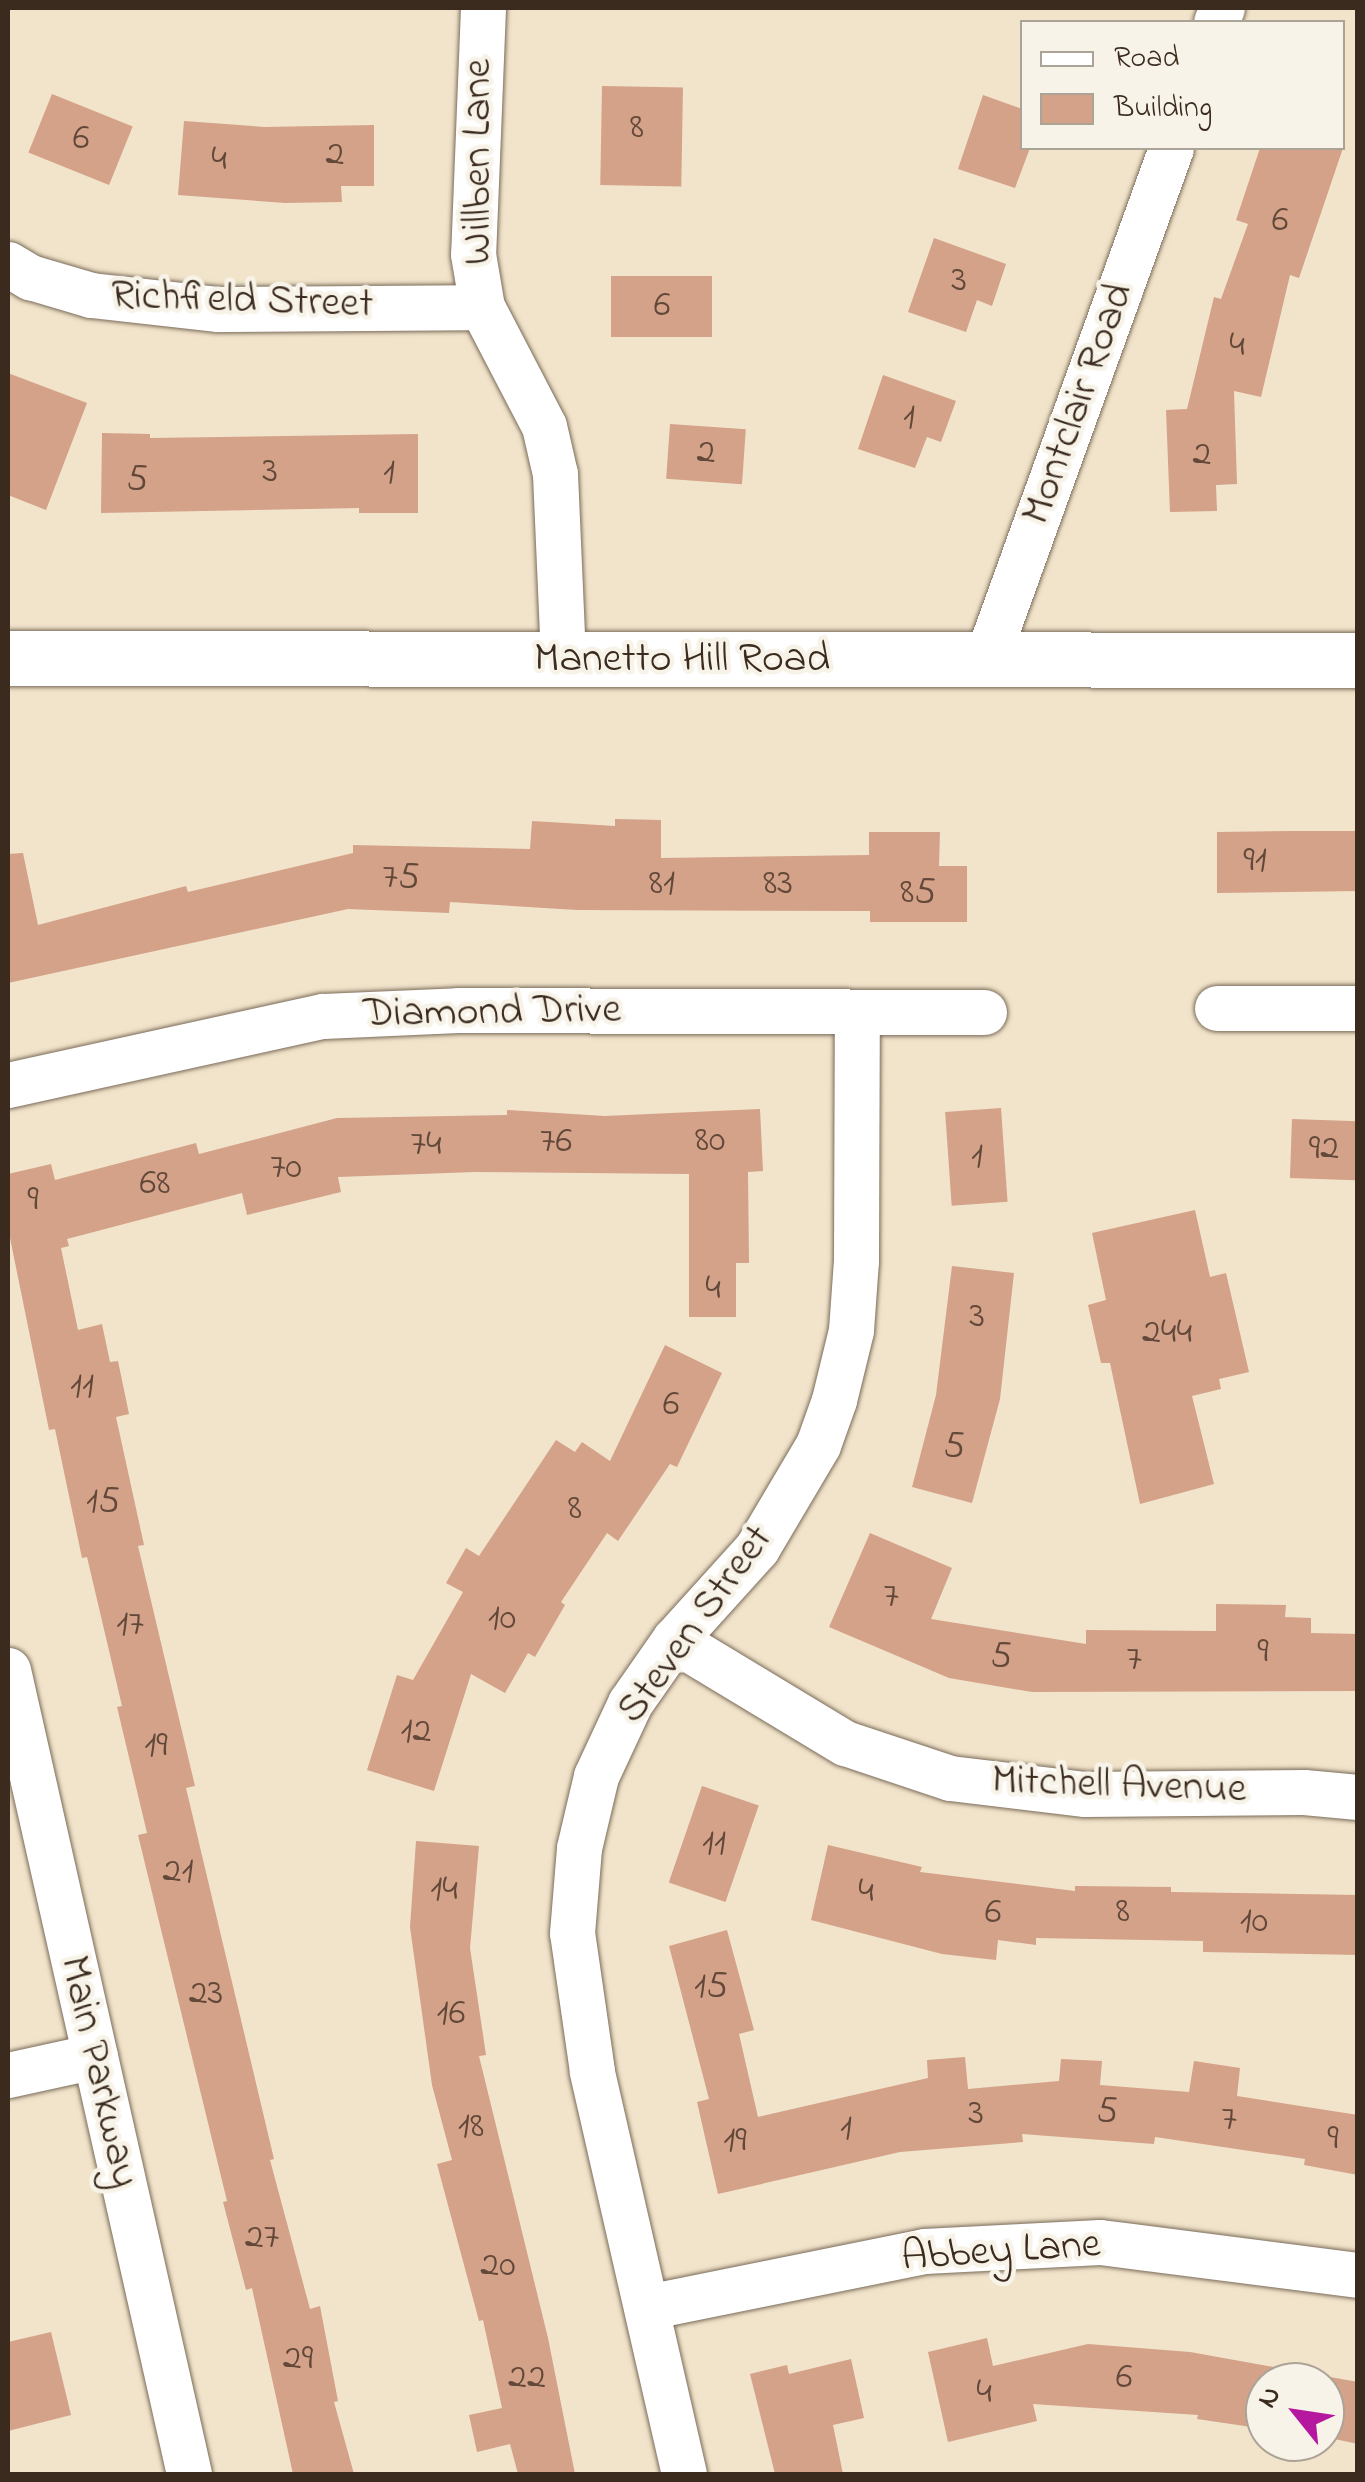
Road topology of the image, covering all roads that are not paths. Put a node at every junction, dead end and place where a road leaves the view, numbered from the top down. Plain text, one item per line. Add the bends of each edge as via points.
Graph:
1 (483, 8) edge
2 (1170, 150) edge
3 (8, 264) edge
4 (482, 307) junction
5 (8, 658) edge
6 (562, 660) junction
7 (986, 660) junction
8 (1358, 660) edge
9 (1217, 1008) dead end
10 (1358, 1008) edge
11 (984, 1012) dead end
12 (857, 1014) junction
13 (8, 1084) edge
14 (674, 1640) junction
15 (8, 1670) edge
16 (1358, 1797) edge
17 (95, 2056) junction
18 (8, 2075) edge
19 (1358, 2275) edge
20 (646, 2307) junction
21 (190, 2474) edge
22 (684, 2474) edge

1 - 4 street, Willben Lane via 473,254
2 - 7 street, Montclair Road
3 - 4 street, Richfield Street via 30,278 91,295 218,308
4 - 6 street, Willben Lane via 544,426 555,474
5 - 6 main road, Manetto Hill Road
6 - 7 main road, Manetto Hill Road
7 - 8 main road, Manetto Hill Road
9 - 10 street
11 - 12 street, Diamond Drive
12 - 13 street, Diamond Drive via 458,1010 324,1016
12 - 14 street, Steven Street via 856,1260 851,1330 834,1400 818,1445 757,1548
14 - 16 street, Mitchell Avenue via 845,1743 950,1778 1084,1794
14 - 20 street, Steven Street via 630,1702 596,1776 572,1933 592,2071
15 - 17 street, Main Parkway
17 - 18 street
17 - 21 street, Main Parkway
19 - 20 street, Abbey Lane via 1100,2242 924,2251
20 - 22 street, Steven Street

